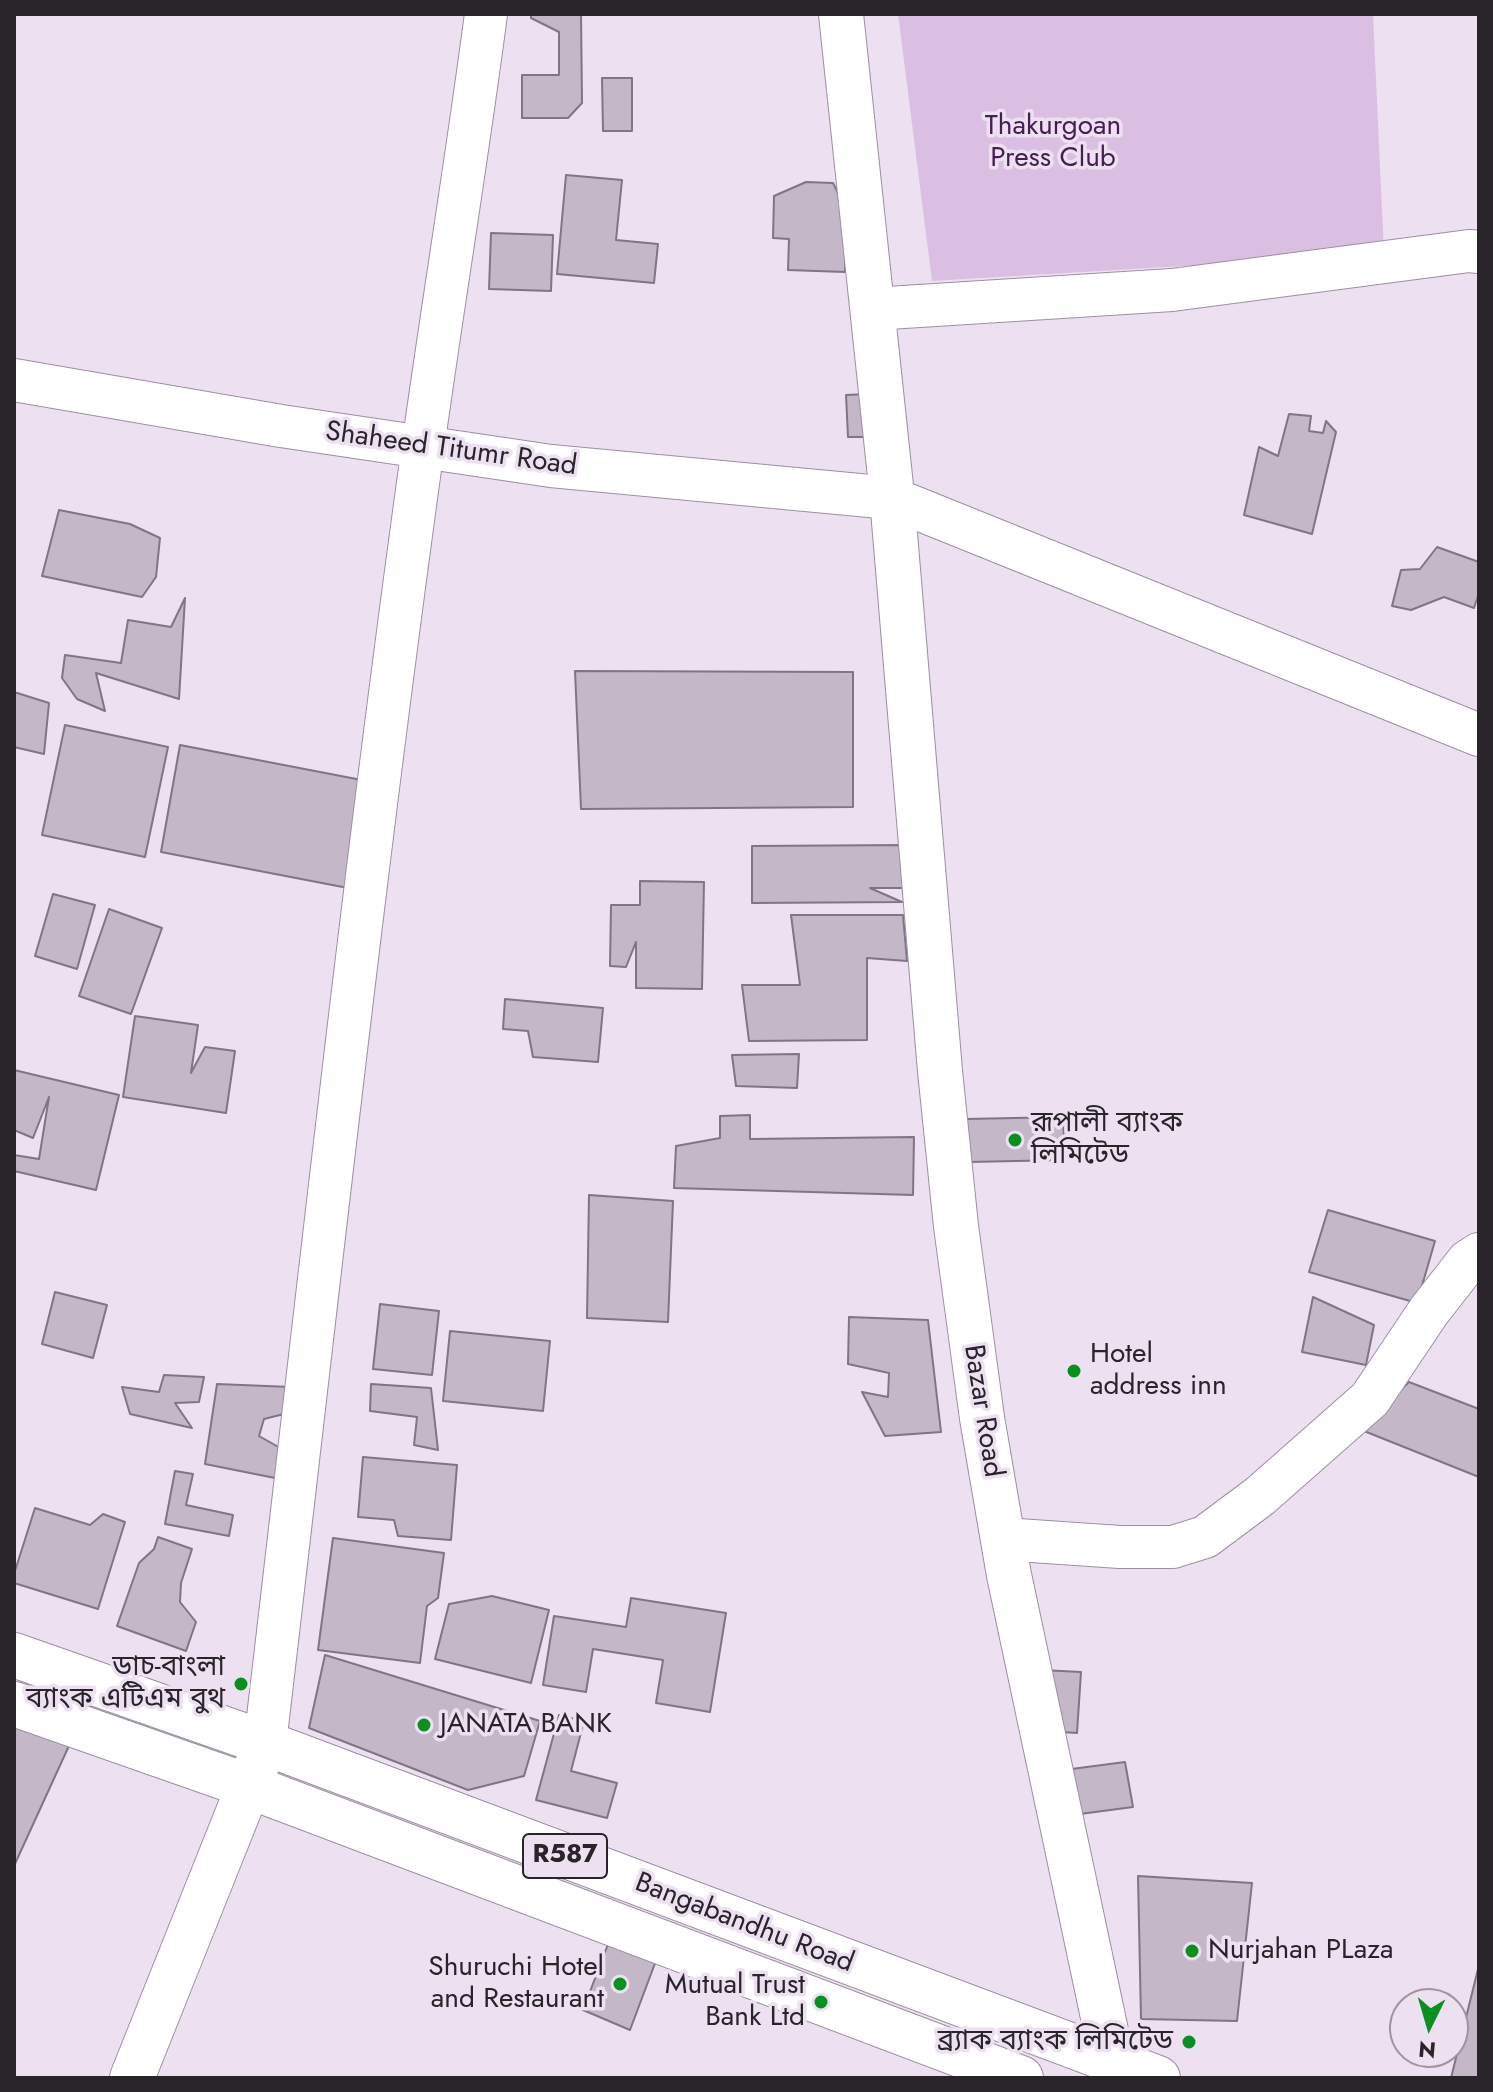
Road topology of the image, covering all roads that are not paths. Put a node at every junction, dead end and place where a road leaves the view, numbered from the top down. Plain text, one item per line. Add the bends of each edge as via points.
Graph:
1 (486, 14) edge
2 (841, 14) edge
3 (1479, 252) edge
4 (872, 309) junction
5 (14, 380) edge
6 (423, 446) junction
7 (891, 498) junction
8 (1479, 735) edge
9 (1479, 1254) edge
10 (1003, 1539) junction
11 (14, 1655) edge
12 (14, 1704) edge
13 (265, 1743) junction
14 (248, 1786) junction
15 (1115, 2070) edge
16 (132, 2078) edge
17 (1021, 2078) edge
18 (1158, 2078) edge

1 - 6 street
2 - 4 street, Bazar Road
3 - 4 street via 1172,290
4 - 7 street, Bazar Road
5 - 6 street, Shaheed Titumr Road
6 - 7 street, Shaheed Titumr Road via 551,466
6 - 13 street via 358,945
7 - 8 street, Shaheed Titumr Road
7 - 10 street, Bazar Road via 956,1226
9 - 10 street via 1429,1311 1370,1399 1205,1537 1173,1547
10 - 15 street, Bazar Road
11 - 13 street, Bangabandhu Road / R587
12 - 14 street, Bangabandhu Road / R587
13 - 14 street
13 - 15 street, Bangabandhu Road / R587
14 - 16 street
14 - 17 street, Bangabandhu Road / R587
15 - 18 street, R587

